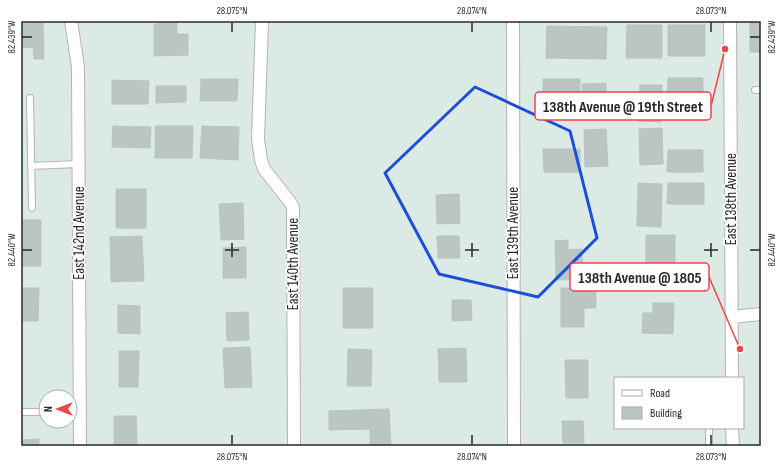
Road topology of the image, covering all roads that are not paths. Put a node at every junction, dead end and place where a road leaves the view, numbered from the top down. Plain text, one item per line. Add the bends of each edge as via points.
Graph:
1 (71, 21) edge
2 (262, 21) edge
3 (513, 21) edge
4 (730, 21) edge
5 (30, 98) dead end
6 (78, 164) junction
7 (31, 166) junction
8 (32, 208) dead end
9 (761, 314) edge
10 (732, 317) junction
11 (732, 377) edge
12 (75, 389) edge
13 (21, 412) edge
14 (38, 412) edge
15 (78, 429) edge
16 (709, 429) edge
17 (732, 429) edge
18 (80, 446) edge
19 (294, 446) edge
20 (514, 446) edge
21 (709, 446) edge
22 (733, 446) edge

1 - 6 street, East 142nd Avenue via 78,67
2 - 19 street, East 140th Avenue via 258,139 261,160 264,169 293,207
3 - 20 street, East 139th Avenue
4 - 10 street, East 138th Avenue
5 - 7 lane
6 - 7 lane
6 - 12 street, East 142nd Avenue
7 - 8 lane
9 - 10 street
10 - 11 street, East 138th Avenue
13 - 14 lane
15 - 18 street, East 142nd Avenue
16 - 21 lane
17 - 22 street

